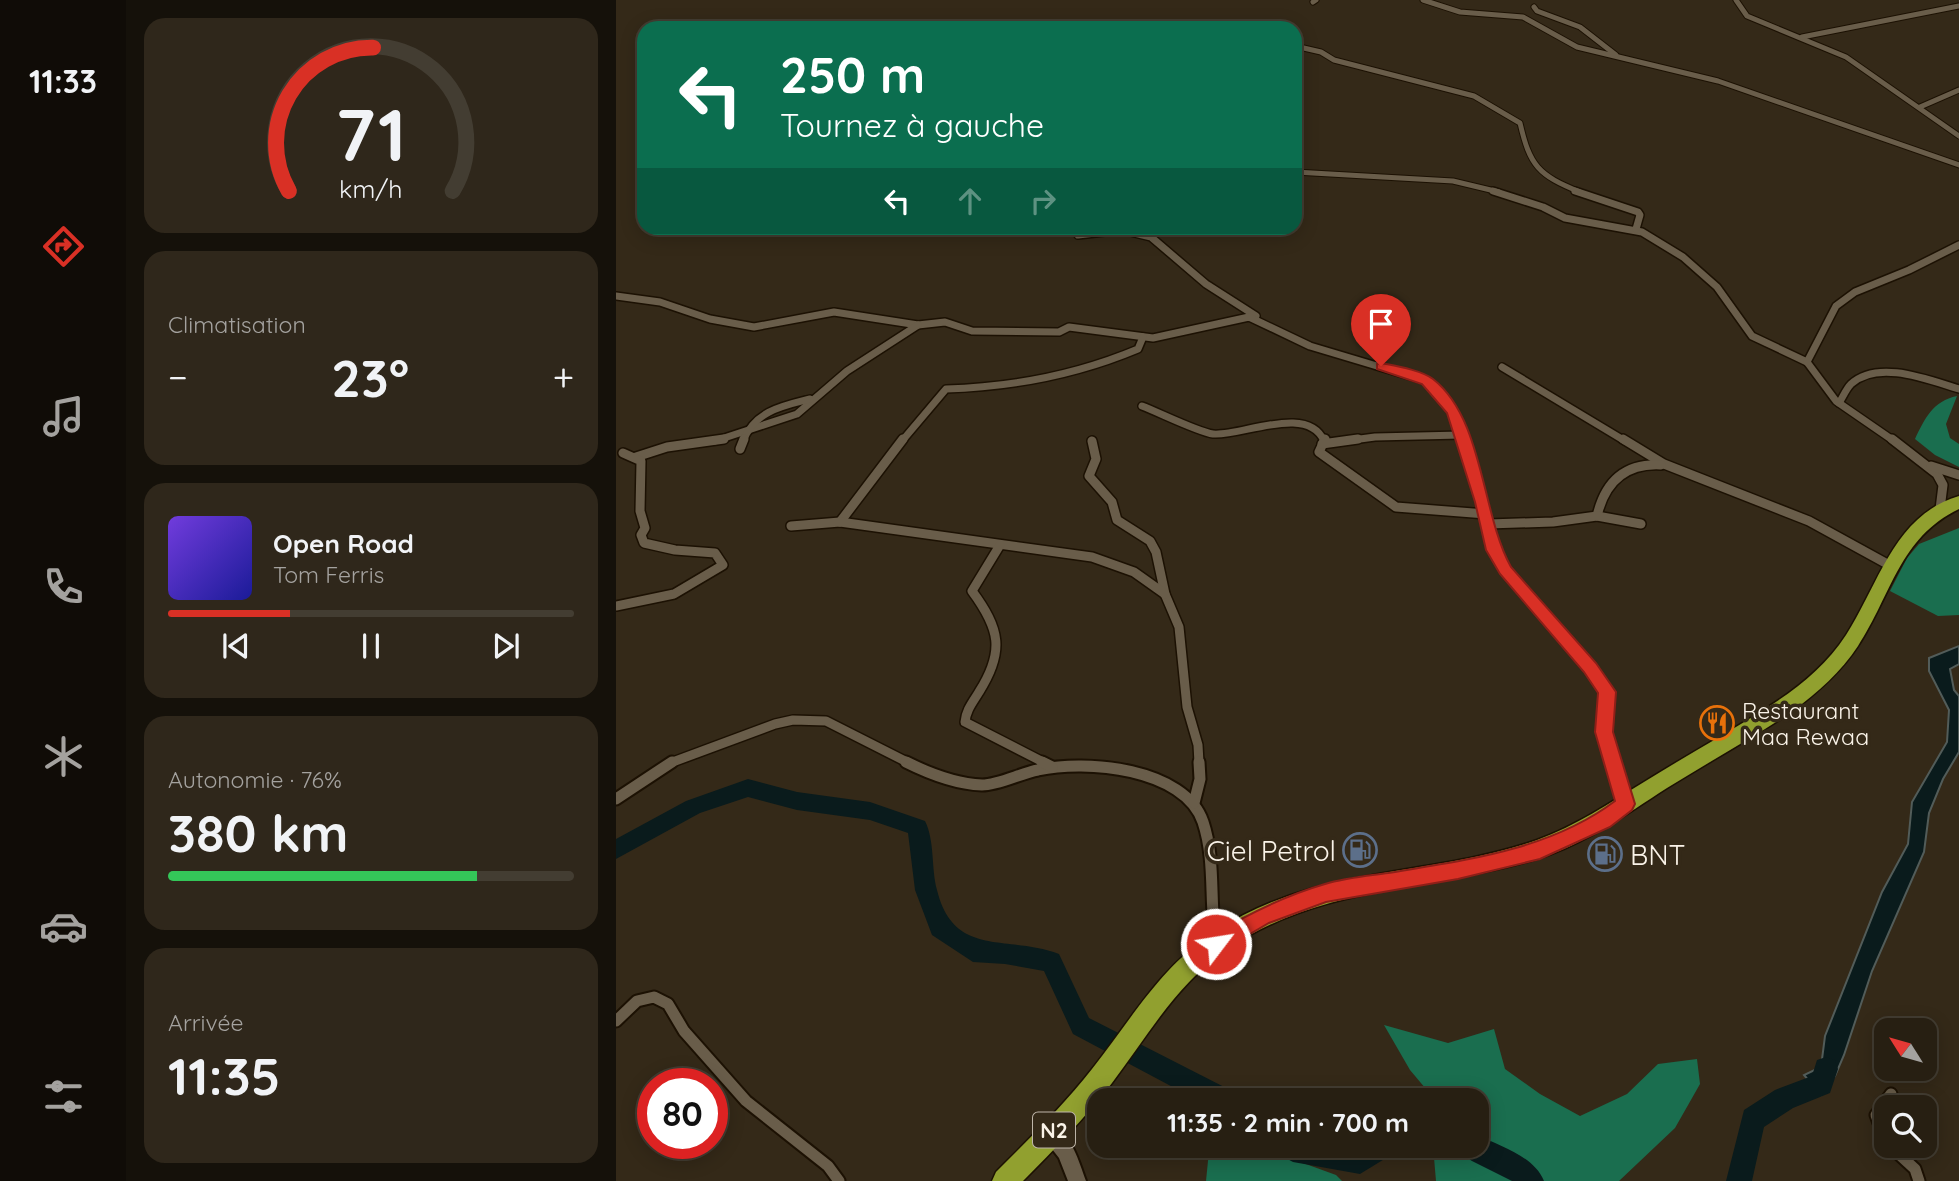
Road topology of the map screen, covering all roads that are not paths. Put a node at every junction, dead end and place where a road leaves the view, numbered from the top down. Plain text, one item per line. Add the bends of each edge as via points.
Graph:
1 (1423, 0) edge
2 (1736, 0) edge
3 (1959, 6) edge
4 (1534, 7) dead end
5 (1800, 37) junction
6 (1302, 48) edge
7 (1618, 56) junction
8 (1959, 90) edge
9 (1920, 107) junction
10 (1959, 136) edge
11 (1959, 164) edge
12 (1302, 172) edge
13 (1636, 229) junction
14 (1143, 235) edge
15 (1959, 245) edge
16 (616, 296) edge
17 (1263, 321) junction
18 (918, 325) junction
19 (1143, 337) junction
20 (1807, 362) junction
21 (1502, 367) dead end
22 (1959, 389) edge
23 (815, 398) junction
24 (1839, 403) junction
25 (1142, 406) dead end
26 (745, 433) junction
27 (1461, 435) junction
28 (1092, 441) dead end
29 (1322, 444) junction
30 (740, 449) dead end
31 (623, 453) dead end
32 (636, 457) junction
33 (1667, 465) junction
34 (1929, 466) junction
35 (1959, 475) edge
36 (1949, 506) edge
37 (1597, 516) junction
38 (1487, 519) junction
39 (840, 522) junction
40 (1641, 524) dead end
41 (791, 526) dead end
42 (1000, 545) junction
43 (1891, 566) junction
44 (1165, 594) junction
45 (616, 606) edge
46 (1054, 768) junction
47 (616, 799) edge
48 (1194, 803) junction
49 (1625, 804) junction
50 (1216, 944) junction
51 (616, 1021) edge
52 (1051, 1134) junction
53 (1903, 1158) edge
54 (839, 1181) edge
55 (1005, 1181) edge
56 (1077, 1181) edge
57 (1919, 1181) edge

1 - 7 street via 1460,12 1523,17 1577,47
2 - 5 street via 1746,16
3 - 5 street
4 - 7 street via 1594,33
5 - 9 street via 1846,57
6 - 13 street via 1474,96 1520,123 1527,154 1539,168 1585,194 1638,212
7 - 11 street via 1718,81
8 - 9 street
9 - 10 street
12 - 13 street via 1453,181 1543,207 1565,218
13 - 20 street via 1703,274 1752,335
14 - 17 street
15 - 20 street via 1855,292 1836,306
16 - 18 street via 660,302 710,319 754,327 834,312
17 - 19 street via 1236,318
17 - 27 street via 1310,346 1427,381 1454,412
18 - 19 street via 945,322 972,331 1059,332 1069,327
18 - 23 street via 862,360
19 - 39 street via 1138,349 1089,368 1003,387 946,389
20 - 24 street
21 - 33 street
22 - 24 street via 1892,373 1868,375 1850,385
23 - 26 street via 797,414
23 - 26 street via 766,411
24 - 34 street
25 - 29 street via 1213,433 1296,424 1325,439
26 - 30 street
26 - 32 street
27 - 29 street via 1375,437
27 - 38 street
28 - 44 street via 1097,462 1089,477 1112,502 1117,520 1150,541
29 - 38 street via 1319,453 1395,507
31 - 32 street
32 - 45 street via 641,461 639,503 644,543 675,551 715,553 723,565 674,594
33 - 37 street via 1636,464 1626,469 1600,500
33 - 43 street via 1809,521
34 - 35 street
34 - 36 street via 1942,482
36 - 43 highway, N2 via 1910,533
37 - 38 street via 1553,522
37 - 40 street
38 - 49 street via 1494,550 1505,570 1607,692 1604,732
39 - 41 street
39 - 42 street
42 - 44 street via 1092,556 1134,572
42 - 46 street via 972,591 990,615 999,638 988,679 964,714 965,722
43 - 49 highway, N2 via 1855,638 1808,691
44 - 48 street via 1179,627 1187,707 1198,746 1200,779
46 - 47 street via 983,785 926,772 826,721 793,720 675,760
46 - 48 street via 1081,766 1141,773 1177,789
48 - 50 street via 1203,821 1211,866
49 - 50 highway, N2 via 1603,821 1540,850 1458,870 1326,892 1262,916
50 - 52 highway, N2 via 1164,992 1101,1078
51 - 54 street via 637,1001 654,997 668,1004 684,1031 746,1101 828,1166
52 - 55 highway, N2
52 - 56 street via 1066,1152
53 - 57 street via 1915,1169

